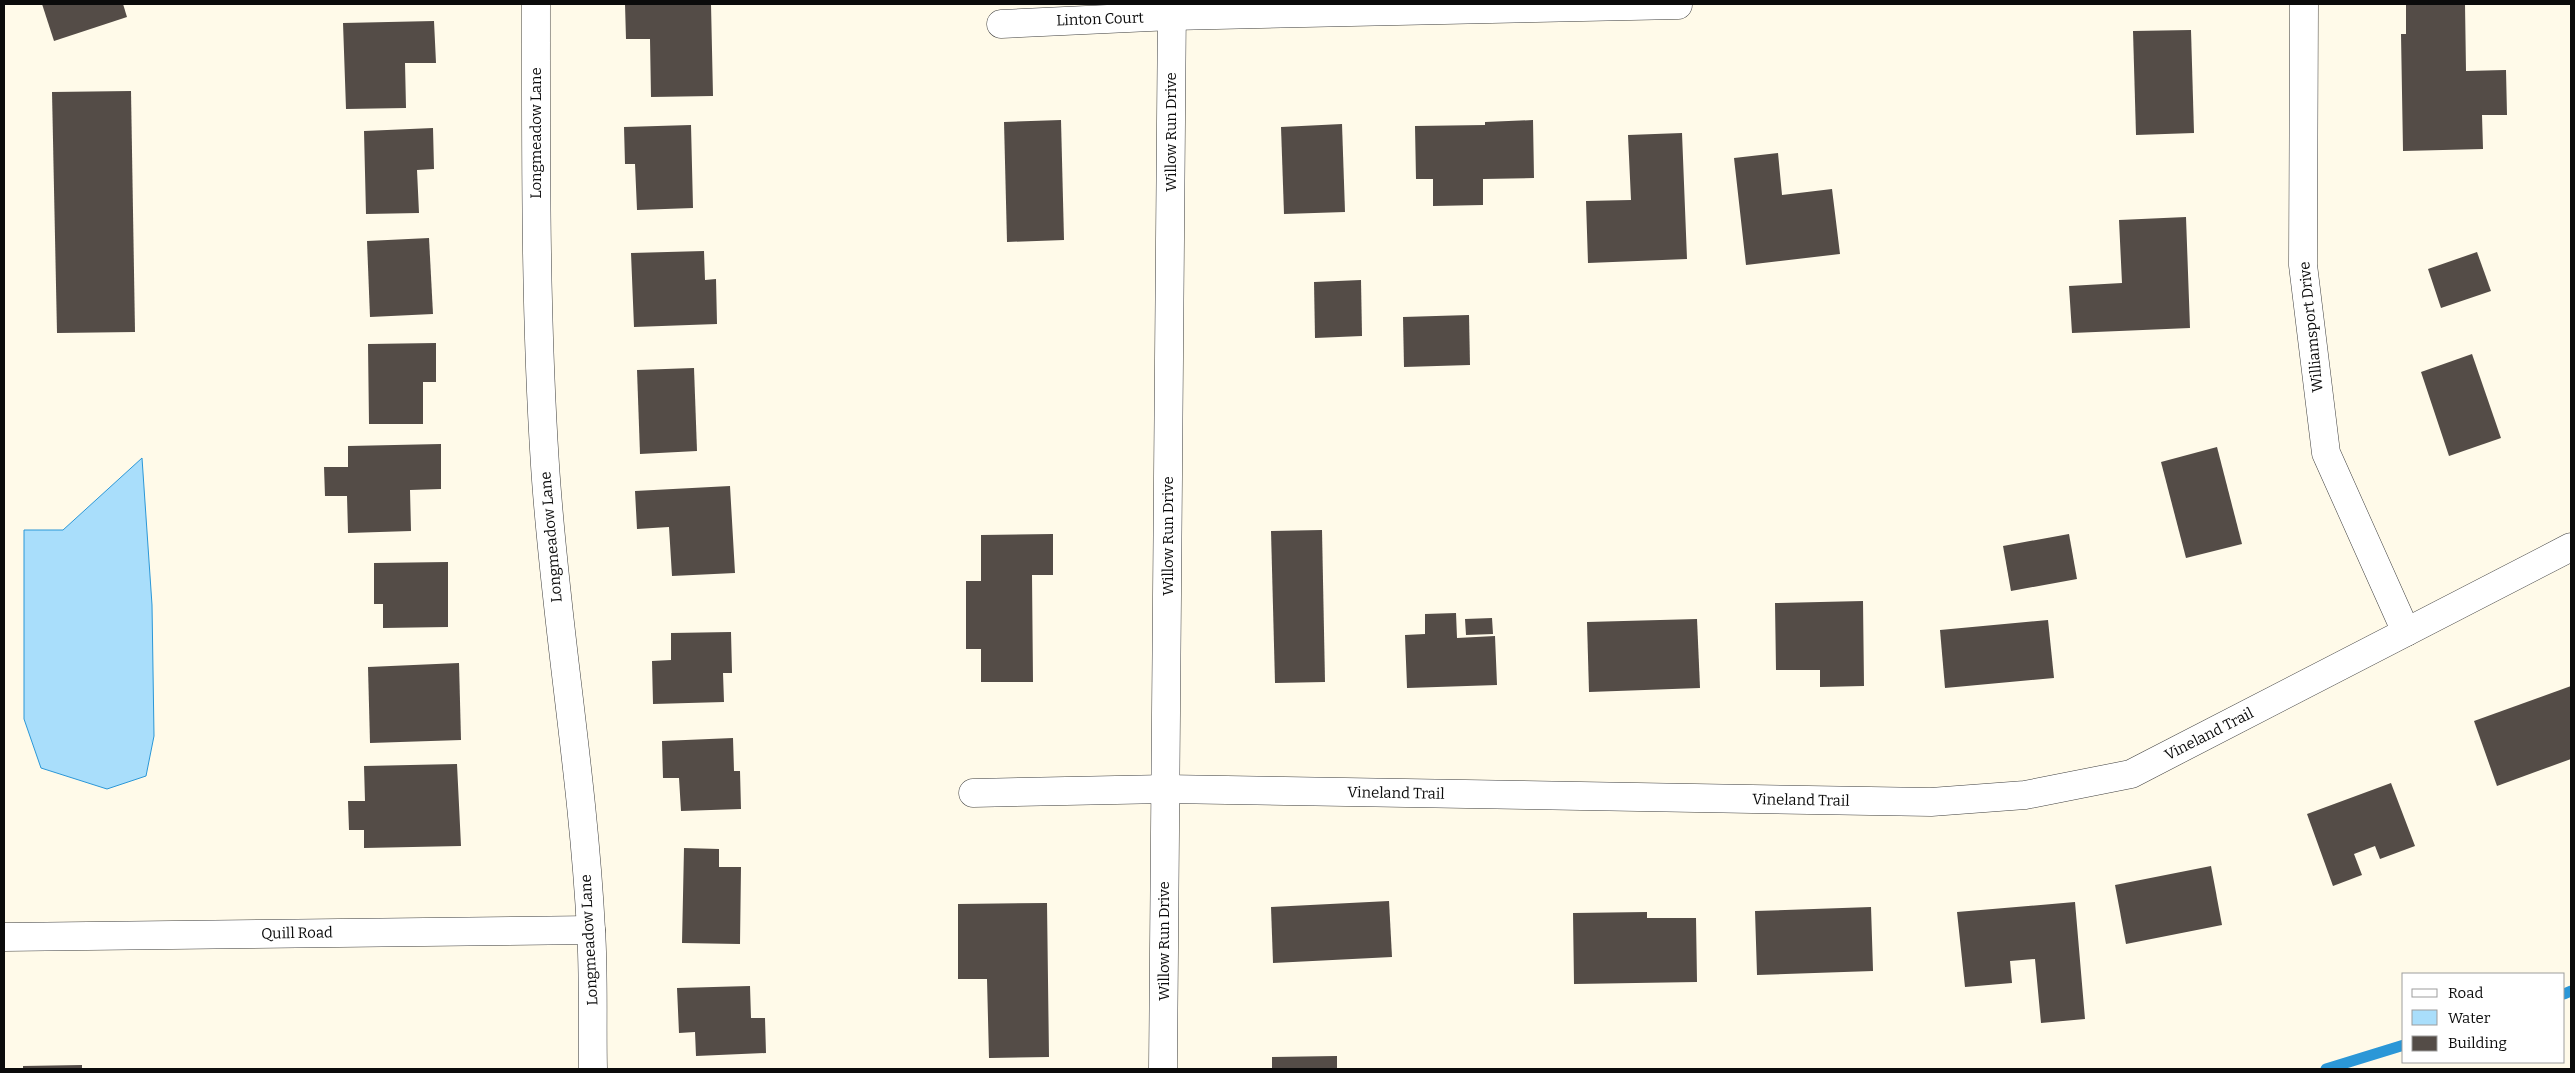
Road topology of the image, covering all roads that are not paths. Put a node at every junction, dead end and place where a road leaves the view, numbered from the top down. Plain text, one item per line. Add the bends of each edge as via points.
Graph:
1 (536, 4) edge
2 (1678, 4) edge
3 (2304, 4) edge
4 (1172, 10) edge
5 (1000, 24) dead end
6 (2571, 548) edge
7 (2406, 632) junction
8 (1166, 789) junction
9 (973, 793) dead end
10 (591, 930) junction
11 (4, 937) edge
12 (592, 1069) edge
13 (1163, 1069) edge

1 - 10 street, Longmeadow Lane via 537,294 545,466 557,619 580,802
2 - 4 street, Linton Court
3 - 7 street, Williamsport Drive via 2303,265 2326,453
4 - 5 street, Linton Court
4 - 8 street, Willow Run Drive
6 - 7 street, Vineland Trail
7 - 8 street, Vineland Trail via 2131,774 2025,795 1931,802
8 - 9 street, Vineland Trail
8 - 13 street, Willow Run Drive
10 - 11 street, Quill Road
10 - 12 street, Longmeadow Lane

